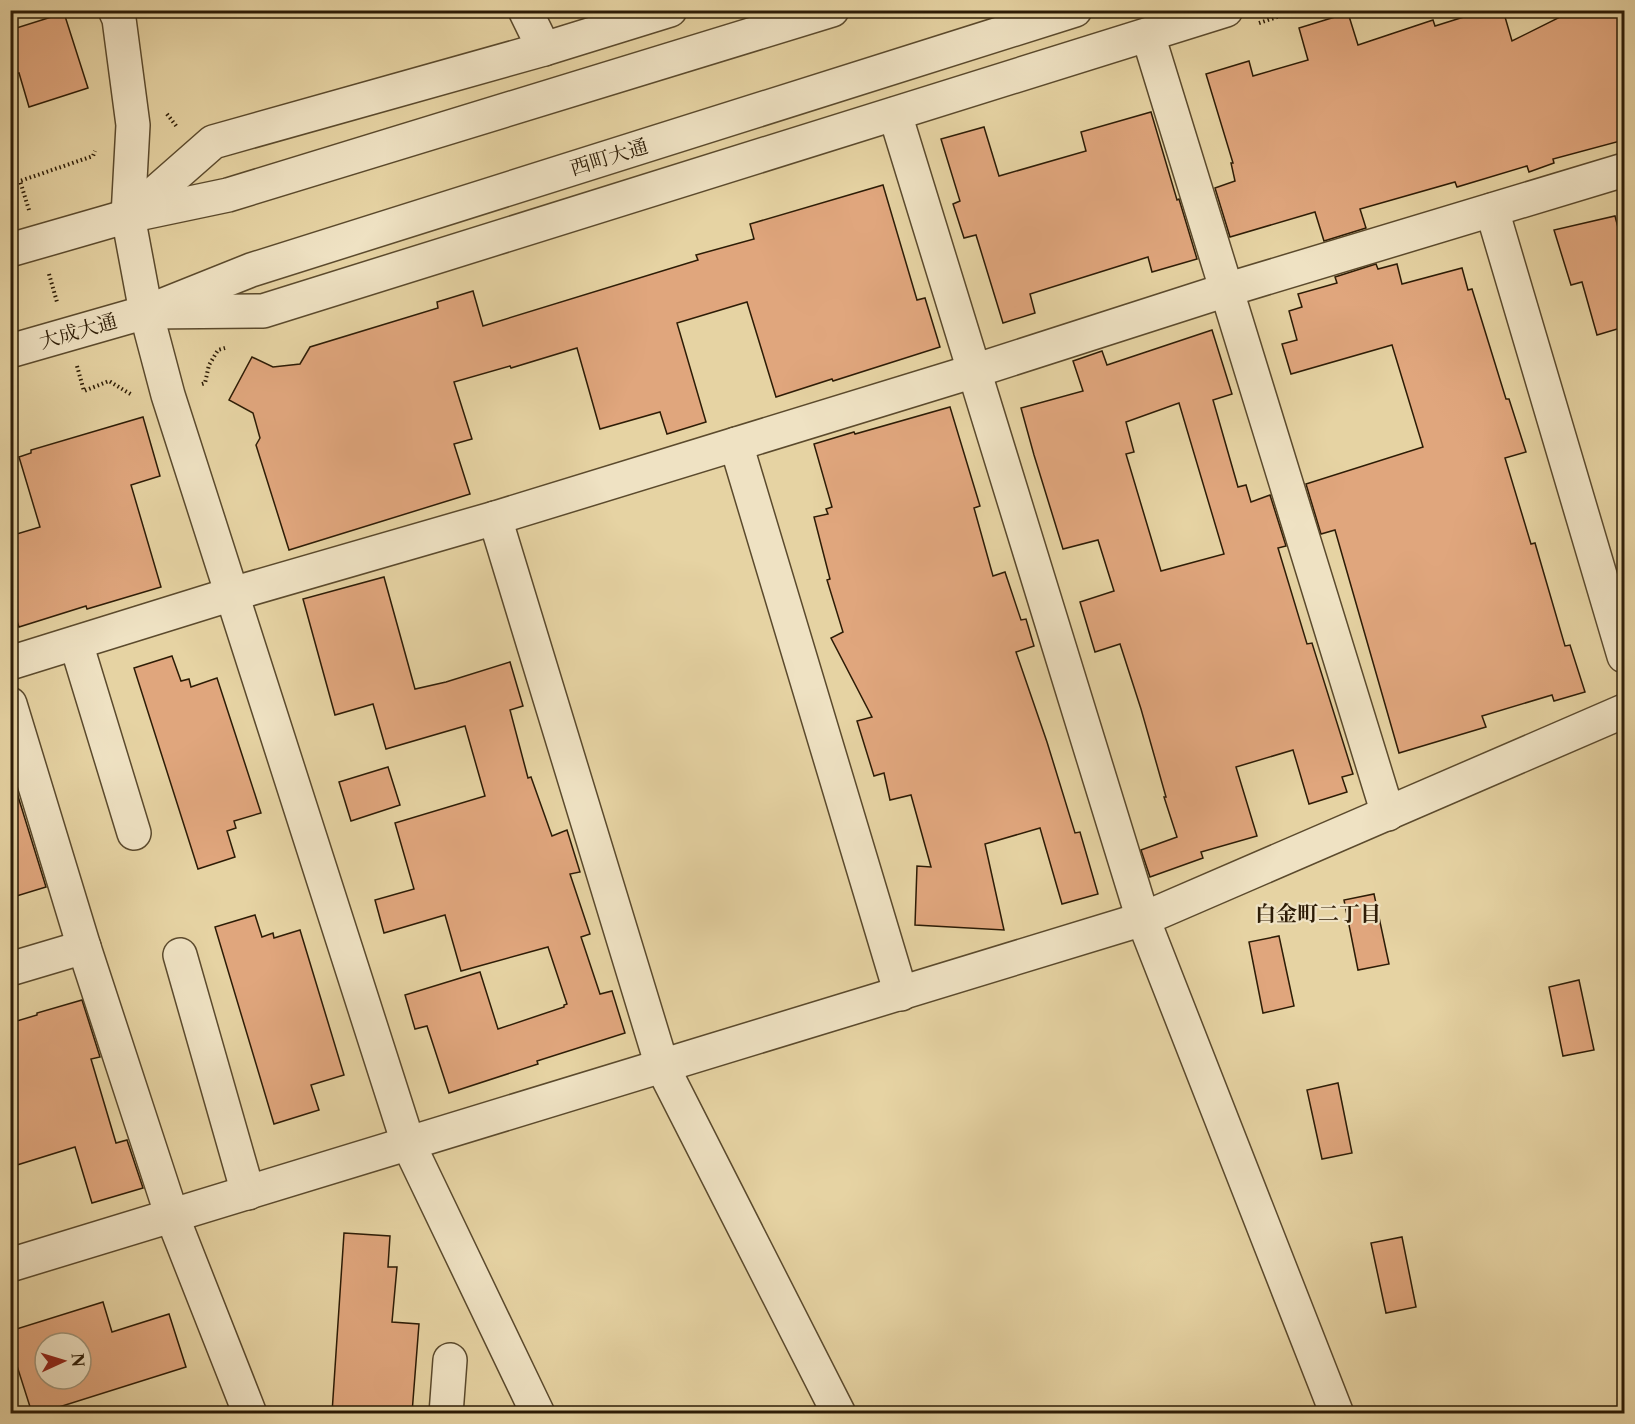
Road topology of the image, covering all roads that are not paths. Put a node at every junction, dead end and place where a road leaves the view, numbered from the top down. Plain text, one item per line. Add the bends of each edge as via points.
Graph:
1 (116, 10) edge
2 (525, 10) edge
3 (670, 10) edge
4 (832, 10) edge
5 (1075, 10) edge
6 (1226, 10) edge
7 (1148, 35) junction
8 (544, 49) junction
9 (895, 114) junction
10 (1624, 170) edge
11 (1492, 210) junction
12 (128, 216) junction
13 (10, 250) edge
14 (1226, 290) junction
15 (146, 312) junction
16 (10, 351) edge
17 (974, 371) junction
18 (736, 444) junction
19 (495, 518) junction
20 (232, 594) junction
21 (76, 642) junction
22 (1624, 656) edge
23 (10, 663) edge
24 (10, 704) edge
25 (1624, 711) edge
26 (1388, 814) junction
27 (134, 833) dead end
28 (1143, 920) junction
29 (84, 947) junction
30 (180, 955) dead end
31 (10, 969) edge
32 (901, 994) junction
33 (662, 1066) junction
34 (408, 1143) junction
35 (248, 1193) junction
36 (172, 1216) junction
37 (10, 1265) edge
38 (450, 1360) dead end
39 (250, 1413) edge
40 (446, 1413) edge
41 (538, 1413) edge
42 (838, 1413) edge
43 (1337, 1413) edge

1 - 12 street via 133,124
2 - 8 street
3 - 8 street
4 - 12 street via 228,195
5 - 15 street, 西町大通 via 251,270
6 - 7 street
7 - 9 street
7 - 14 street
8 - 12 street via 213,142
9 - 15 street via 264,311
9 - 17 street
10 - 11 street
11 - 14 street
11 - 22 street
12 - 13 street
12 - 15 street
14 - 17 street
14 - 26 street
15 - 16 street, 大成大通
15 - 20 street via 168,395
17 - 18 street
17 - 28 street
18 - 19 street
18 - 32 street
19 - 20 street
19 - 33 street
20 - 21 street
20 - 34 street
21 - 23 street
21 - 27 street
24 - 29 street
25 - 26 street
26 - 28 street
28 - 32 street
28 - 43 street
29 - 31 street
29 - 36 street
30 - 35 street
32 - 33 street
33 - 34 street
33 - 42 street
34 - 35 street
34 - 41 street
35 - 36 street
36 - 37 street
36 - 39 street
38 - 40 street

